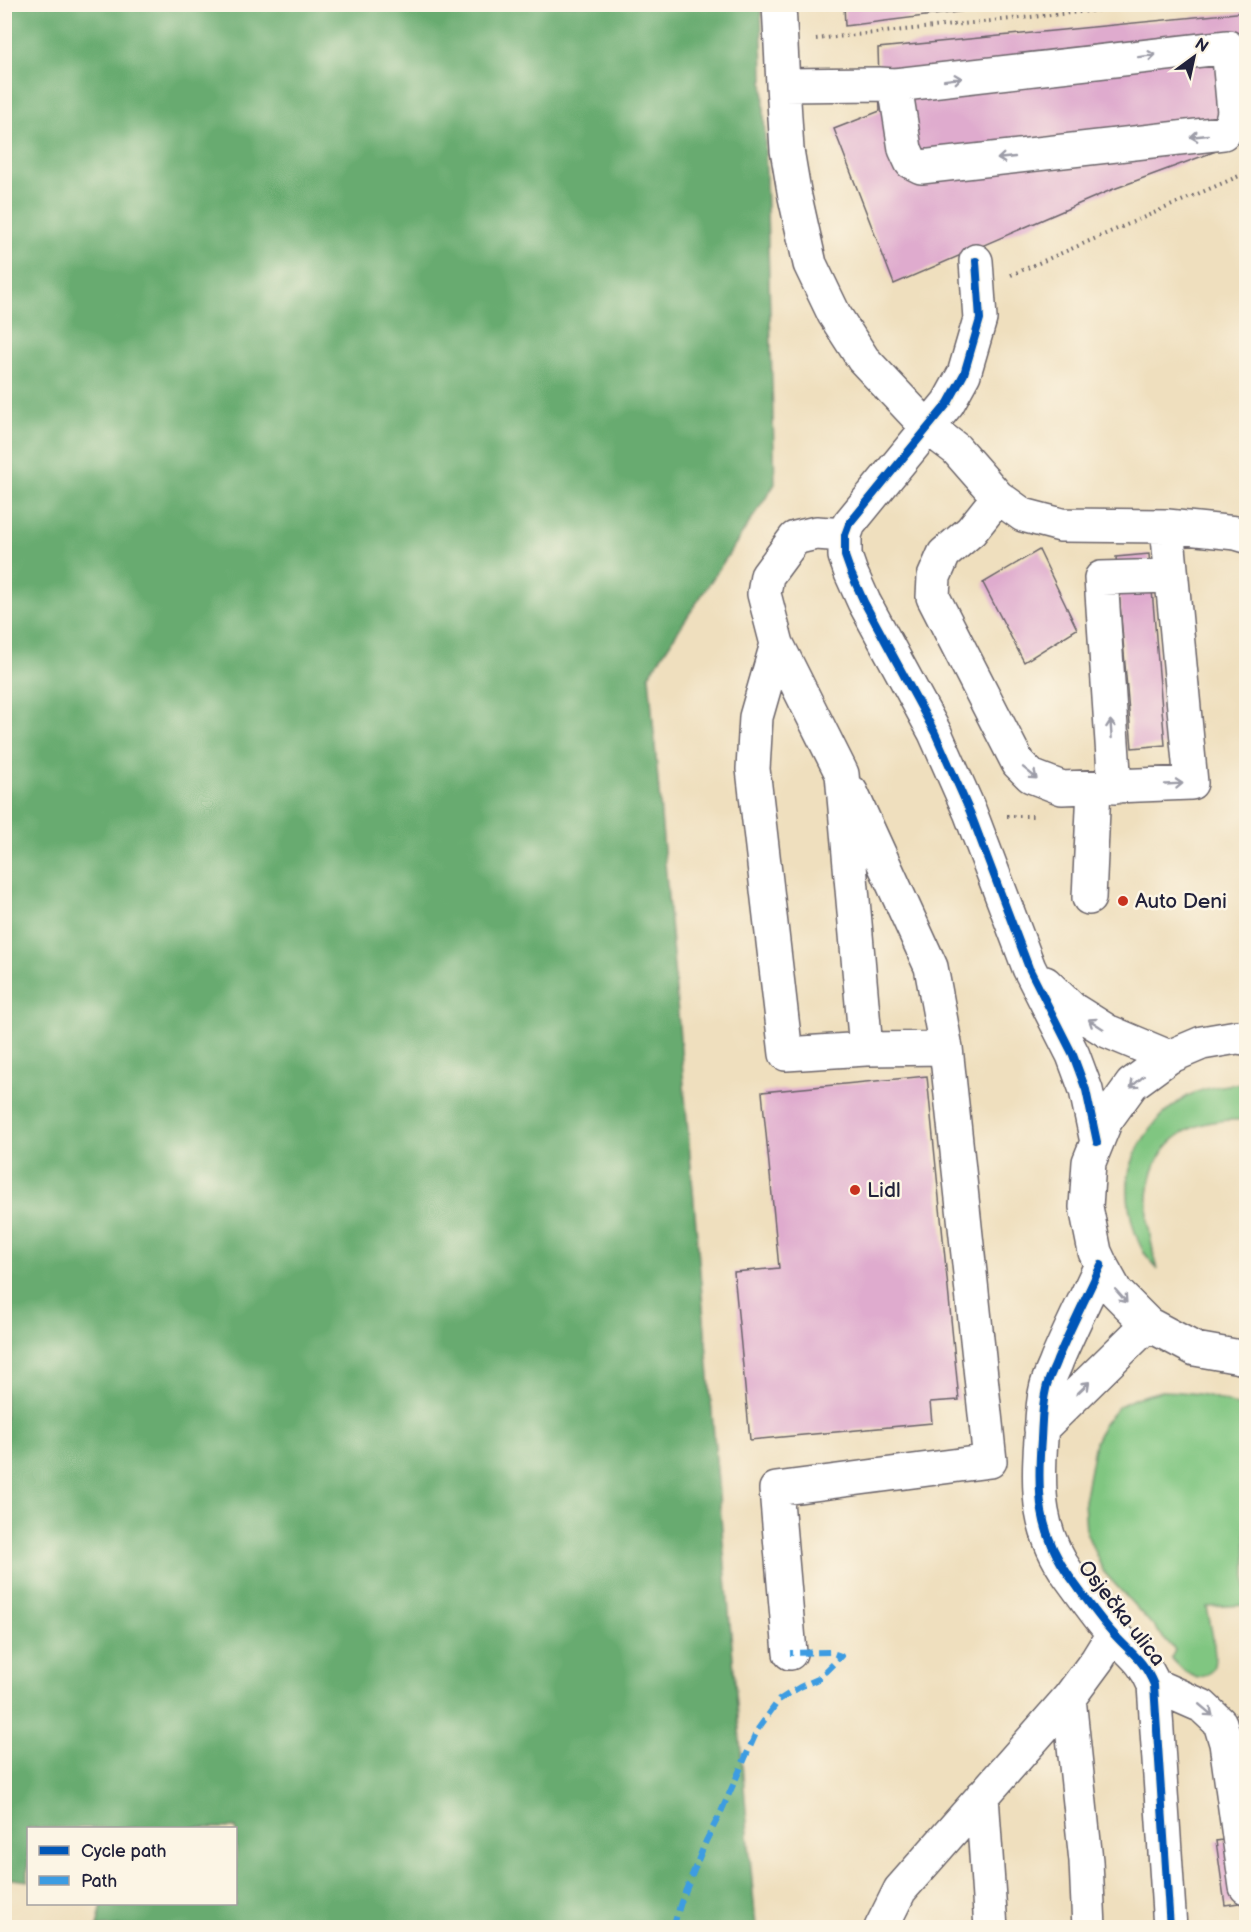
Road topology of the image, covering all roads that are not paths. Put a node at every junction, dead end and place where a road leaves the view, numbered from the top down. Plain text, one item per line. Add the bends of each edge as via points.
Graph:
1 (779, 4) edge
2 (1237, 46) edge
3 (783, 85) junction
4 (895, 85) junction
5 (976, 261) dead end
6 (927, 426) junction
7 (998, 497) junction
8 (1167, 526) junction
9 (845, 535) junction
10 (1246, 536) edge
11 (1172, 576) junction
12 (777, 644) junction
13 (842, 774) junction
14 (1105, 788) junction
15 (1089, 898) dead end
16 (1029, 968) junction
17 (1246, 1038) edge
18 (946, 1048) junction
19 (866, 1049) junction
20 (1169, 1057) junction
21 (1097, 1142) junction
22 (1101, 1264) junction
23 (1148, 1324) junction
24 (1246, 1358) edge
25 (1041, 1429) junction
26 (1113, 1634) junction
27 (790, 1653) dead end
28 (1154, 1684) junction
29 (1069, 1698) junction
30 (982, 1796) junction
31 (1246, 1887) edge
32 (900, 1890) junction
33 (881, 1928) edge
34 (902, 1928) edge
35 (991, 1928) edge
36 (1089, 1928) edge
37 (1170, 1928) edge

1 - 3 street
4 -> 2 street
2 -> 4 street via 1234,112 1231,125 1223,133 921,167 911,162 905,149
3 - 4 street
3 - 6 street via 787,150 810,264 834,314 863,359
5 - 6 street via 980,319 964,374 948,403
6 - 7 street via 956,449
6 - 9 street via 849,524
7 - 8 street via 1023,515 1060,525
7 -> 14 street via 971,531 944,554 934,577 933,597 1018,763 1031,776 1062,788
8 - 10 street
8 - 11 street
9 - 12 street via 816,533 795,538 767,576 764,594
9 - 16 street via 846,556 860,592 935,733 970,812
14 -> 11 street via 1101,578
14 -> 11 street via 1191,783
12 - 13 street
12 - 19 street via 756,717 753,769 786,1054
13 - 18 street via 931,967
13 - 19 street
14 - 15 street
20 -> 16 street via 1107,1031 1072,1009
16 - 21 street via 1073,1055 1086,1090
17 - 20 street via 1202,1043
18 - 19 street
18 - 27 street via 990,1461 776,1489
20 -> 21 street via 1132,1084 1106,1120
21 - 22 street via 1089,1162 1086,1208
22 -> 23 street via 1116,1292
22 - 25 street, Osječka ulica via 1046,1387
23 - 24 street via 1195,1350
25 -> 23 street
25 - 26 street, Osječka ulica via 1039,1498 1047,1532 1067,1573
26 - 28 street, Osječka ulica via 1139,1658
26 - 29 street
28 -> 31 street via 1202,1706 1220,1723
28 - 37 street, Osječka ulica
29 - 30 street
29 - 36 street
30 - 32 street
30 - 35 street
32 - 33 street
32 - 34 street

